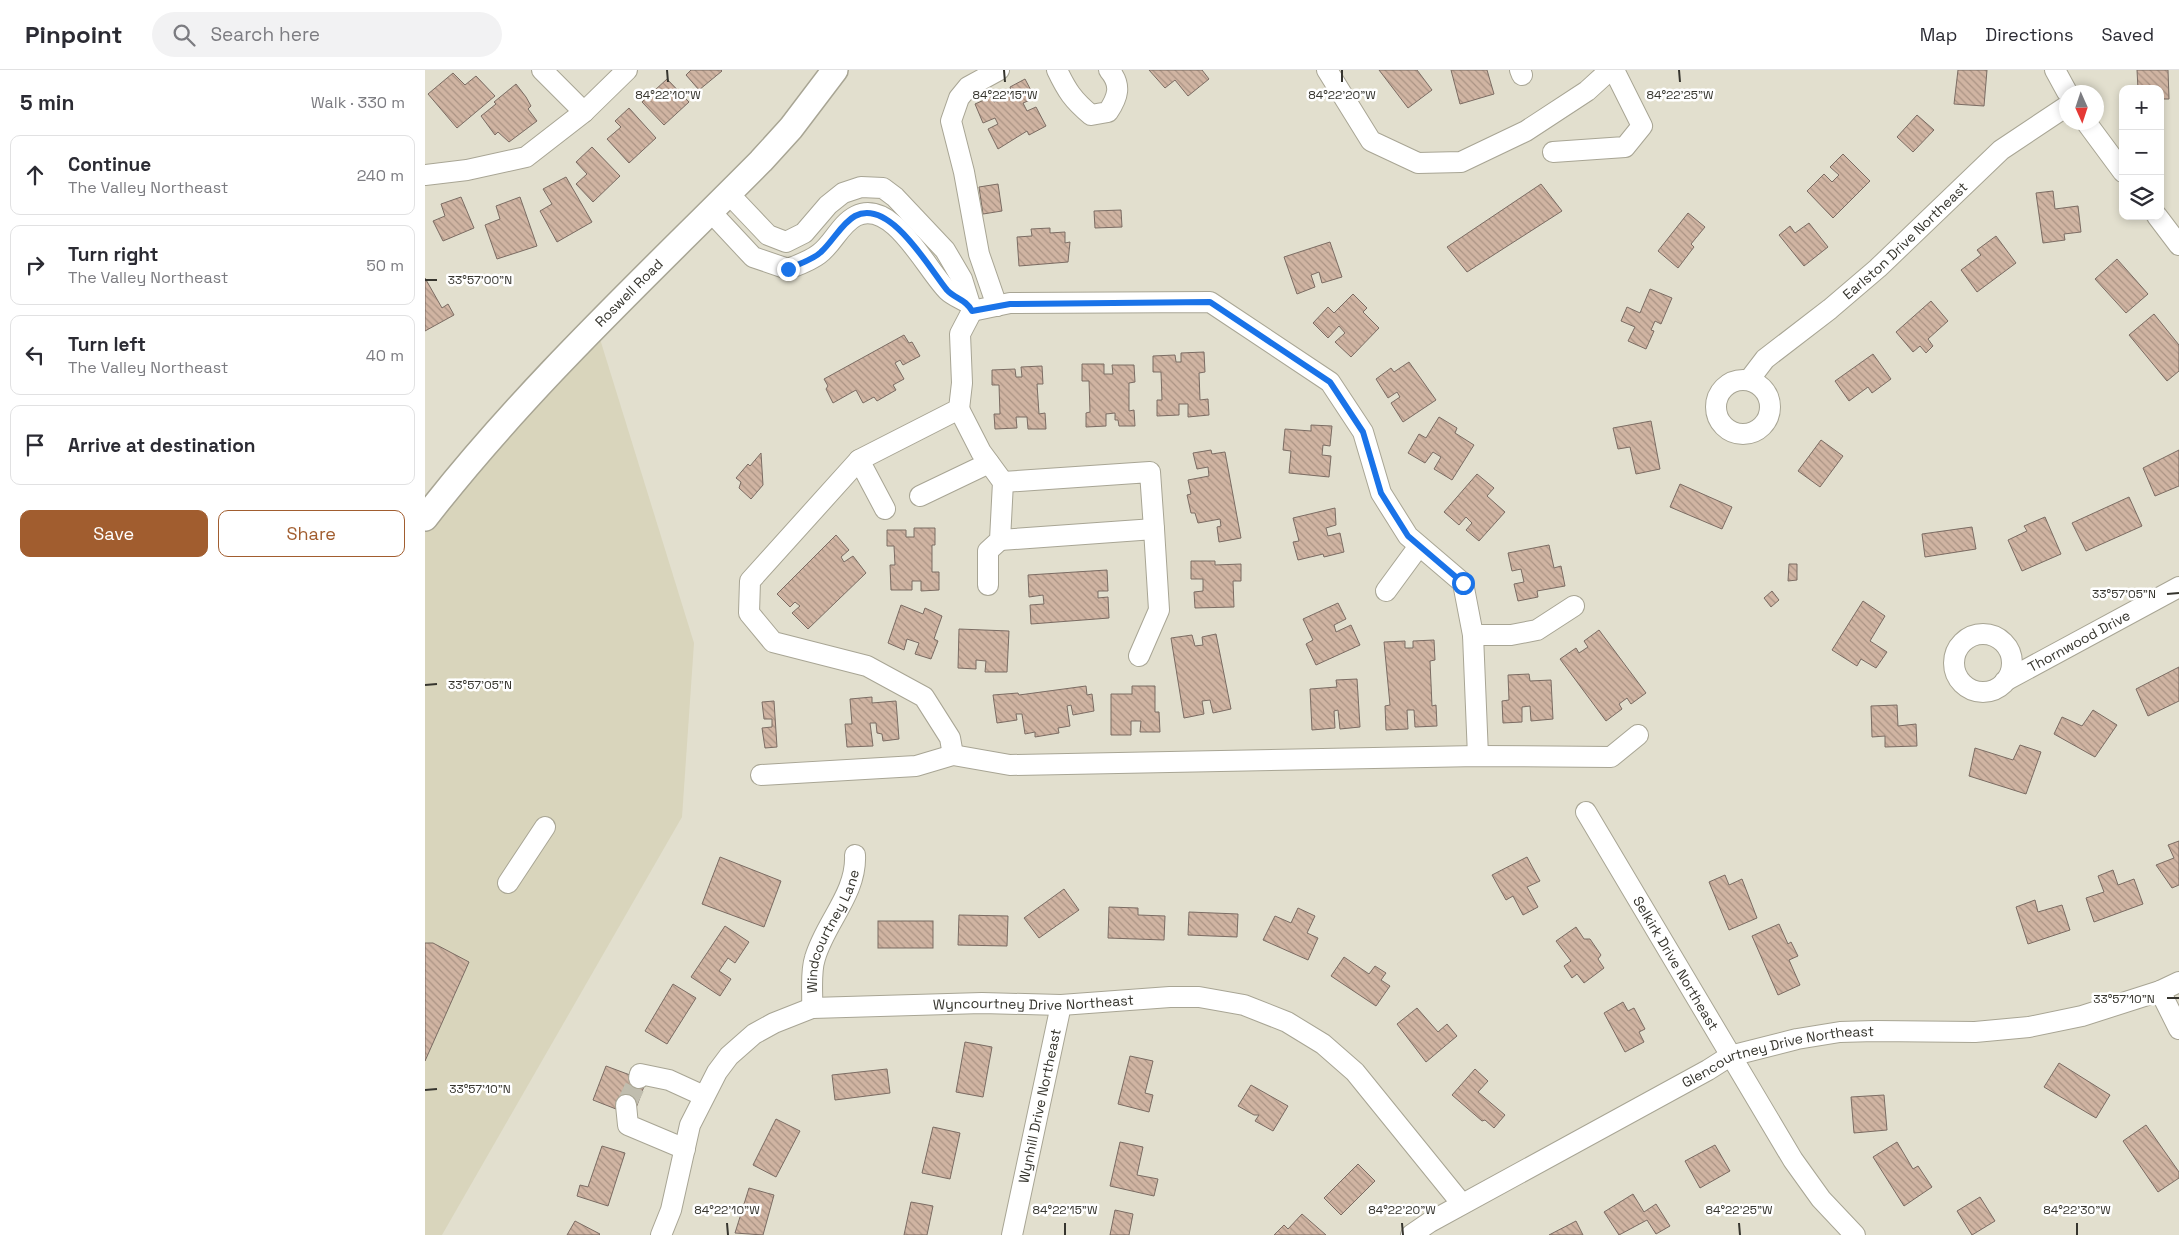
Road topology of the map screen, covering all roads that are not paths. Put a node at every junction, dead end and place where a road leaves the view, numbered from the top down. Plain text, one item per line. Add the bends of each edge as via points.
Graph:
1 (542, 70) edge
2 (627, 70) edge
3 (835, 70) edge
4 (999, 70) edge
5 (1057, 70) edge
6 (1109, 70) edge
7 (1327, 70) edge
8 (1610, 70) edge
9 (1614, 70) edge
10 (2055, 70) edge
11 (2063, 85) edge
12 (2059, 111) edge
13 (584, 112) junction
14 (2092, 130) edge
15 (1553, 152) dead end
16 (2119, 167) edge
17 (425, 175) edge
18 (729, 194) junction
19 (710, 211) junction
20 (2160, 220) edge
21 (2179, 245) edge
22 (997, 306) junction
23 (970, 307) junction
24 (1749, 380) dead end
25 (959, 409) junction
26 (859, 460) junction
27 (989, 463) junction
28 (1003, 482) junction
29 (920, 496) dead end
30 (885, 509) dead end
31 (425, 518) edge
32 (1154, 529) junction
33 (1000, 540) junction
34 (1419, 546) junction
35 (988, 585) dead end
36 (2179, 587) edge
37 (1386, 591) dead end
38 (1574, 606) dead end
39 (1473, 635) junction
40 (1139, 656) dead end
41 (2005, 681) dead end
42 (1638, 735) dead end
43 (953, 755) junction
44 (1479, 756) junction
45 (761, 775) dead end
46 (1586, 812) dead end
47 (545, 827) dead end
48 (855, 855) dead end
49 (508, 883) dead end
50 (2179, 982) edge
51 (2160, 991) junction
52 (1061, 1005) junction
53 (812, 1008) junction
54 (2179, 1029) edge
55 (1730, 1056) junction
56 (639, 1078) dead end
57 (704, 1096) junction
58 (626, 1105) tunnel mouth
59 (685, 1149) junction
60 (1462, 1204) junction
61 (661, 1235) edge
62 (1012, 1235) edge
63 (1411, 1235) edge
64 (1855, 1235) edge

1 - 13 street
2 - 13 street
3 - 18 main road, Roswell Road via 791,128
4 - 22 street via 968,86 959,98 951,121 979,254
5 - 6 street via 1075,102 1091,115 1108,112 1117,98 1117,79
7 - 8 street via 1371,142 1418,164 1461,162 1526,131 1587,91
9 - 15 street via 1642,126 1625,147
10 - 11 street
12 - 24 street, Earlston Drive Northeast via 2001,150 1878,268 1765,359
13 - 17 street via 527,158
14 - 16 street
18 - 19 main road, Roswell Road
18 - 23 street via 768,235 786,242 804,233 843,193 861,188 883,188 945,250 962,279
19 - 23 street via 753,257 788,269 819,254 855,216 875,214 902,231 949,292
19 - 31 main road, Roswell Road via 515,410
20 - 21 street
22 - 23 street
22 - 34 street via 1210,302 1330,382 1363,432 1381,493 1408,536
23 - 25 street via 960,334 962,383
25 - 26 street
25 - 27 street
26 - 30 street
26 - 43 street via 750,580 749,613 773,642 867,666 924,697 950,738
27 - 28 street
27 - 29 street
28 - 32 street via 1150,472
28 - 33 street
32 - 33 street
32 - 40 street via 1159,610
33 - 35 street via 988,551
34 - 37 street
34 - 39 street via 1463,583
36 - 41 street, Thornwood Drive
38 - 39 street via 1537,630 1511,635
39 - 44 street
42 - 44 street via 1611,757
43 - 44 street via 1010,765
43 - 45 street via 916,766
46 - 55 street, Selkirk Drive Northeast
47 - 49 street
48 - 53 street, Windcourtney Lane via 852,880 814,959
50 - 51 street, Glencourtney Drive Northeast
51 - 54 street
51 - 55 street, Glencourtney Drive Northeast via 2082,1016 2029,1027 1975,1032 1840,1032
52 - 53 street, Wyncourtney Drive Northeast via 982,1002
52 - 60 street, Wyncourtney Drive Northeast via 1170,996 1199,997 1244,1005 1287,1022 1323,1044 1355,1072
52 - 62 street, Wynhill Drive Northeast
53 - 57 street, Wyncourtney Drive Northeast via 754,1034 729,1056
55 - 60 street, Glencourtney Drive Northeast
55 - 64 street, Selkirk Drive Northeast via 1793,1160 1821,1199
56 - 57 street via 640,1074 669,1080
57 - 59 street, Wyncourtney Drive Northeast via 690,1125
58 - 59 street via 628,1125
59 - 61 street, Wyncourtney Drive Northeast via 671,1210
60 - 63 street, Glencourtney Drive Northeast

